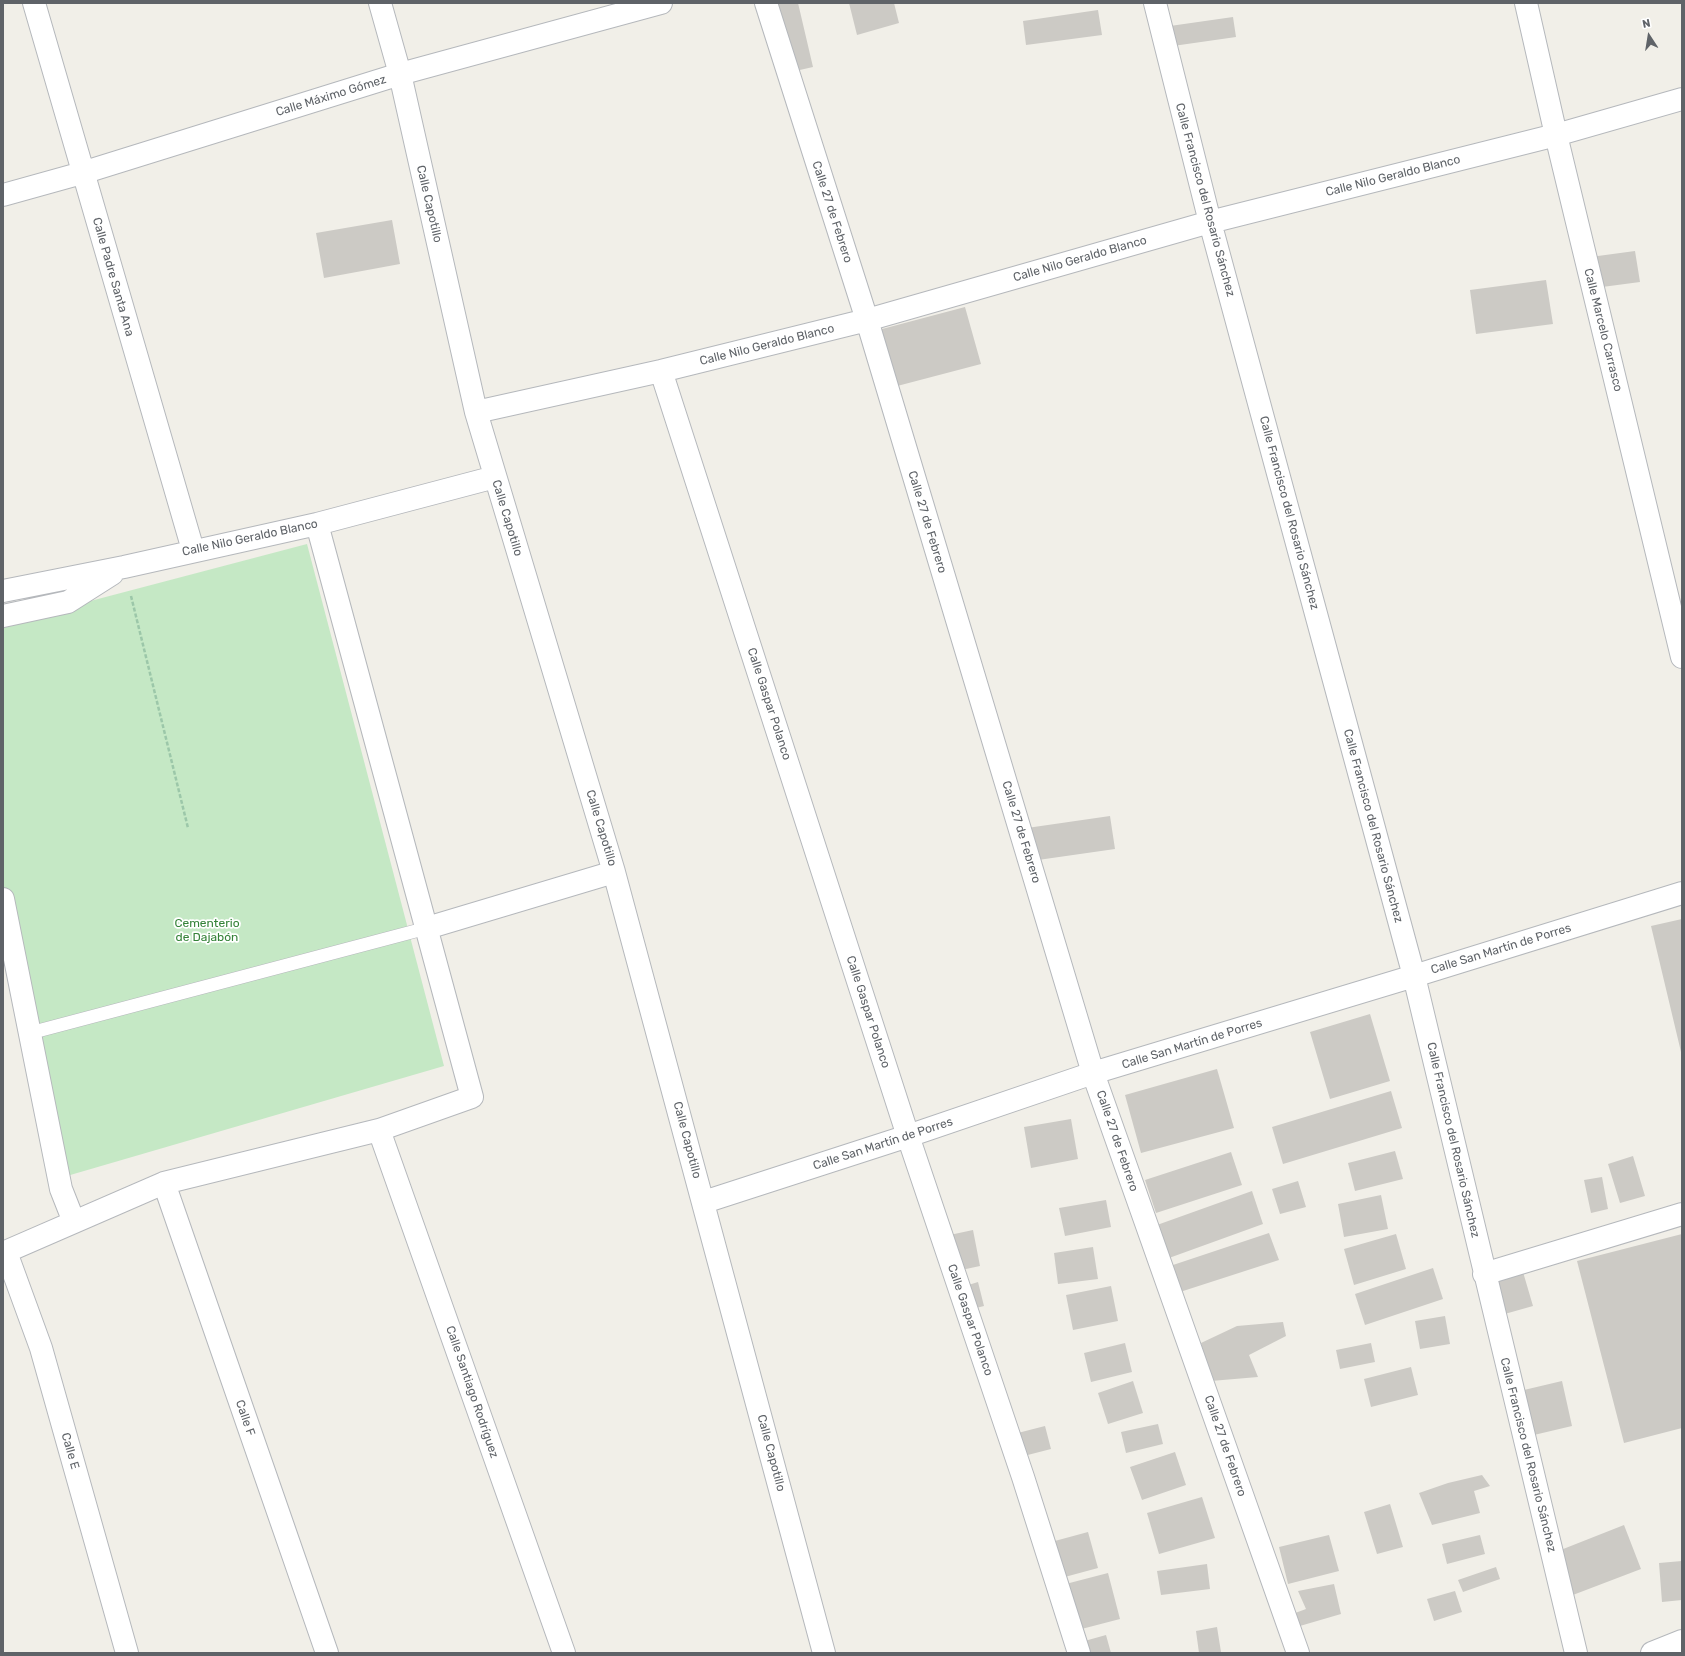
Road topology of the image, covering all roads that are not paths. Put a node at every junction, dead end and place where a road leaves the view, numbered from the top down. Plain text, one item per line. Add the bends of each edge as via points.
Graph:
1 (34, 3) edge
2 (380, 3) edge
3 (661, 3) edge
4 (766, 3) edge
5 (1155, 3) edge
6 (1526, 3) edge
7 (400, 74) junction
8 (1682, 99) edge
9 (1556, 135) junction
10 (82, 174) junction
11 (3, 195) edge
12 (1210, 222) junction
13 (867, 320) junction
14 (661, 371) junction
15 (476, 412) junction
16 (494, 477) junction
17 (317, 524) junction
18 (193, 550) junction
19 (124, 567) junction
20 (3, 591) edge
21 (3, 616) edge
22 (1682, 658) edge
23 (614, 872) junction
24 (1682, 893) edge
25 (3, 899) edge
26 (427, 928) junction
27 (1414, 976) junction
28 (30, 1033) junction
29 (1093, 1073) junction
30 (380, 1130) junction
31 (908, 1136) junction
32 (164, 1183) junction
33 (704, 1202) junction
34 (1682, 1214) edge
35 (74, 1222) junction
36 (4, 1253) edge
37 (1484, 1274) junction
38 (1682, 1642) edge
39 (127, 1653) edge
40 (327, 1653) edge
41 (564, 1653) edge
42 (824, 1653) edge
43 (1078, 1653) edge
44 (1298, 1653) edge
45 (1576, 1653) edge
46 (1652, 1653) edge

1 - 10 street, Calle Padre Santa Ana
2 - 7 street, Calle Capotillo
3 - 7 street, Calle Máximo Gómez
4 - 13 street, Calle 27 de Febrero
5 - 12 street, Calle Francisco del Rosario Sánchez
6 - 9 street, Calle Marcelo Carrasco
7 - 10 street, Calle Máximo Gómez
7 - 15 street, Calle Capotillo
8 - 9 street, Calle Nilo Geraldo Blanco
9 - 12 street, Calle Nilo Geraldo Blanco
9 - 22 street, Calle Marcelo Carrasco
10 - 11 street, Calle Máximo Gómez
10 - 18 street, Calle Padre Santa Ana
12 - 13 street, Calle Nilo Geraldo Blanco
12 - 27 street, Calle Francisco del Rosario Sánchez
13 - 14 street, Calle Nilo Geraldo Blanco
13 - 29 street, Calle 27 de Febrero
14 - 15 street, Calle Nilo Geraldo Blanco
14 - 31 street, Calle Gaspar Polanco
15 - 16 street, Calle Capotillo
16 - 17 street, Calle Nilo Geraldo Blanco
16 - 23 street, Calle Capotillo
17 - 18 street, Calle Nilo Geraldo Blanco
17 - 26 street
18 - 19 street, Calle Nilo Geraldo Blanco
19 - 20 street, Calle Nilo Geraldo Blanco
19 - 21 street via 68,602
23 - 26 street
23 - 33 street, Calle Capotillo
24 - 27 street, Calle San Martín de Porres
25 - 28 street
26 - 28 lane
26 - 30 street via 472,1097
27 - 29 street, Calle San Martín de Porres
27 - 37 street, Calle Francisco del Rosario Sánchez
28 - 35 street via 61,1188
29 - 31 street, Calle San Martín de Porres
29 - 44 street, Calle 27 de Febrero
30 - 32 street
30 - 41 street, Calle Santiago Rodríguez
31 - 33 street, Calle San Martín de Porres
31 - 43 street, Calle Gaspar Polanco via 1021,1469
32 - 35 street
32 - 40 street, Calle F
33 - 42 street, Calle Capotillo
34 - 37 street
35 - 36 street
36 - 39 street, Calle E via 41,1348
37 - 45 street, Calle Francisco del Rosario Sánchez
38 - 46 street

